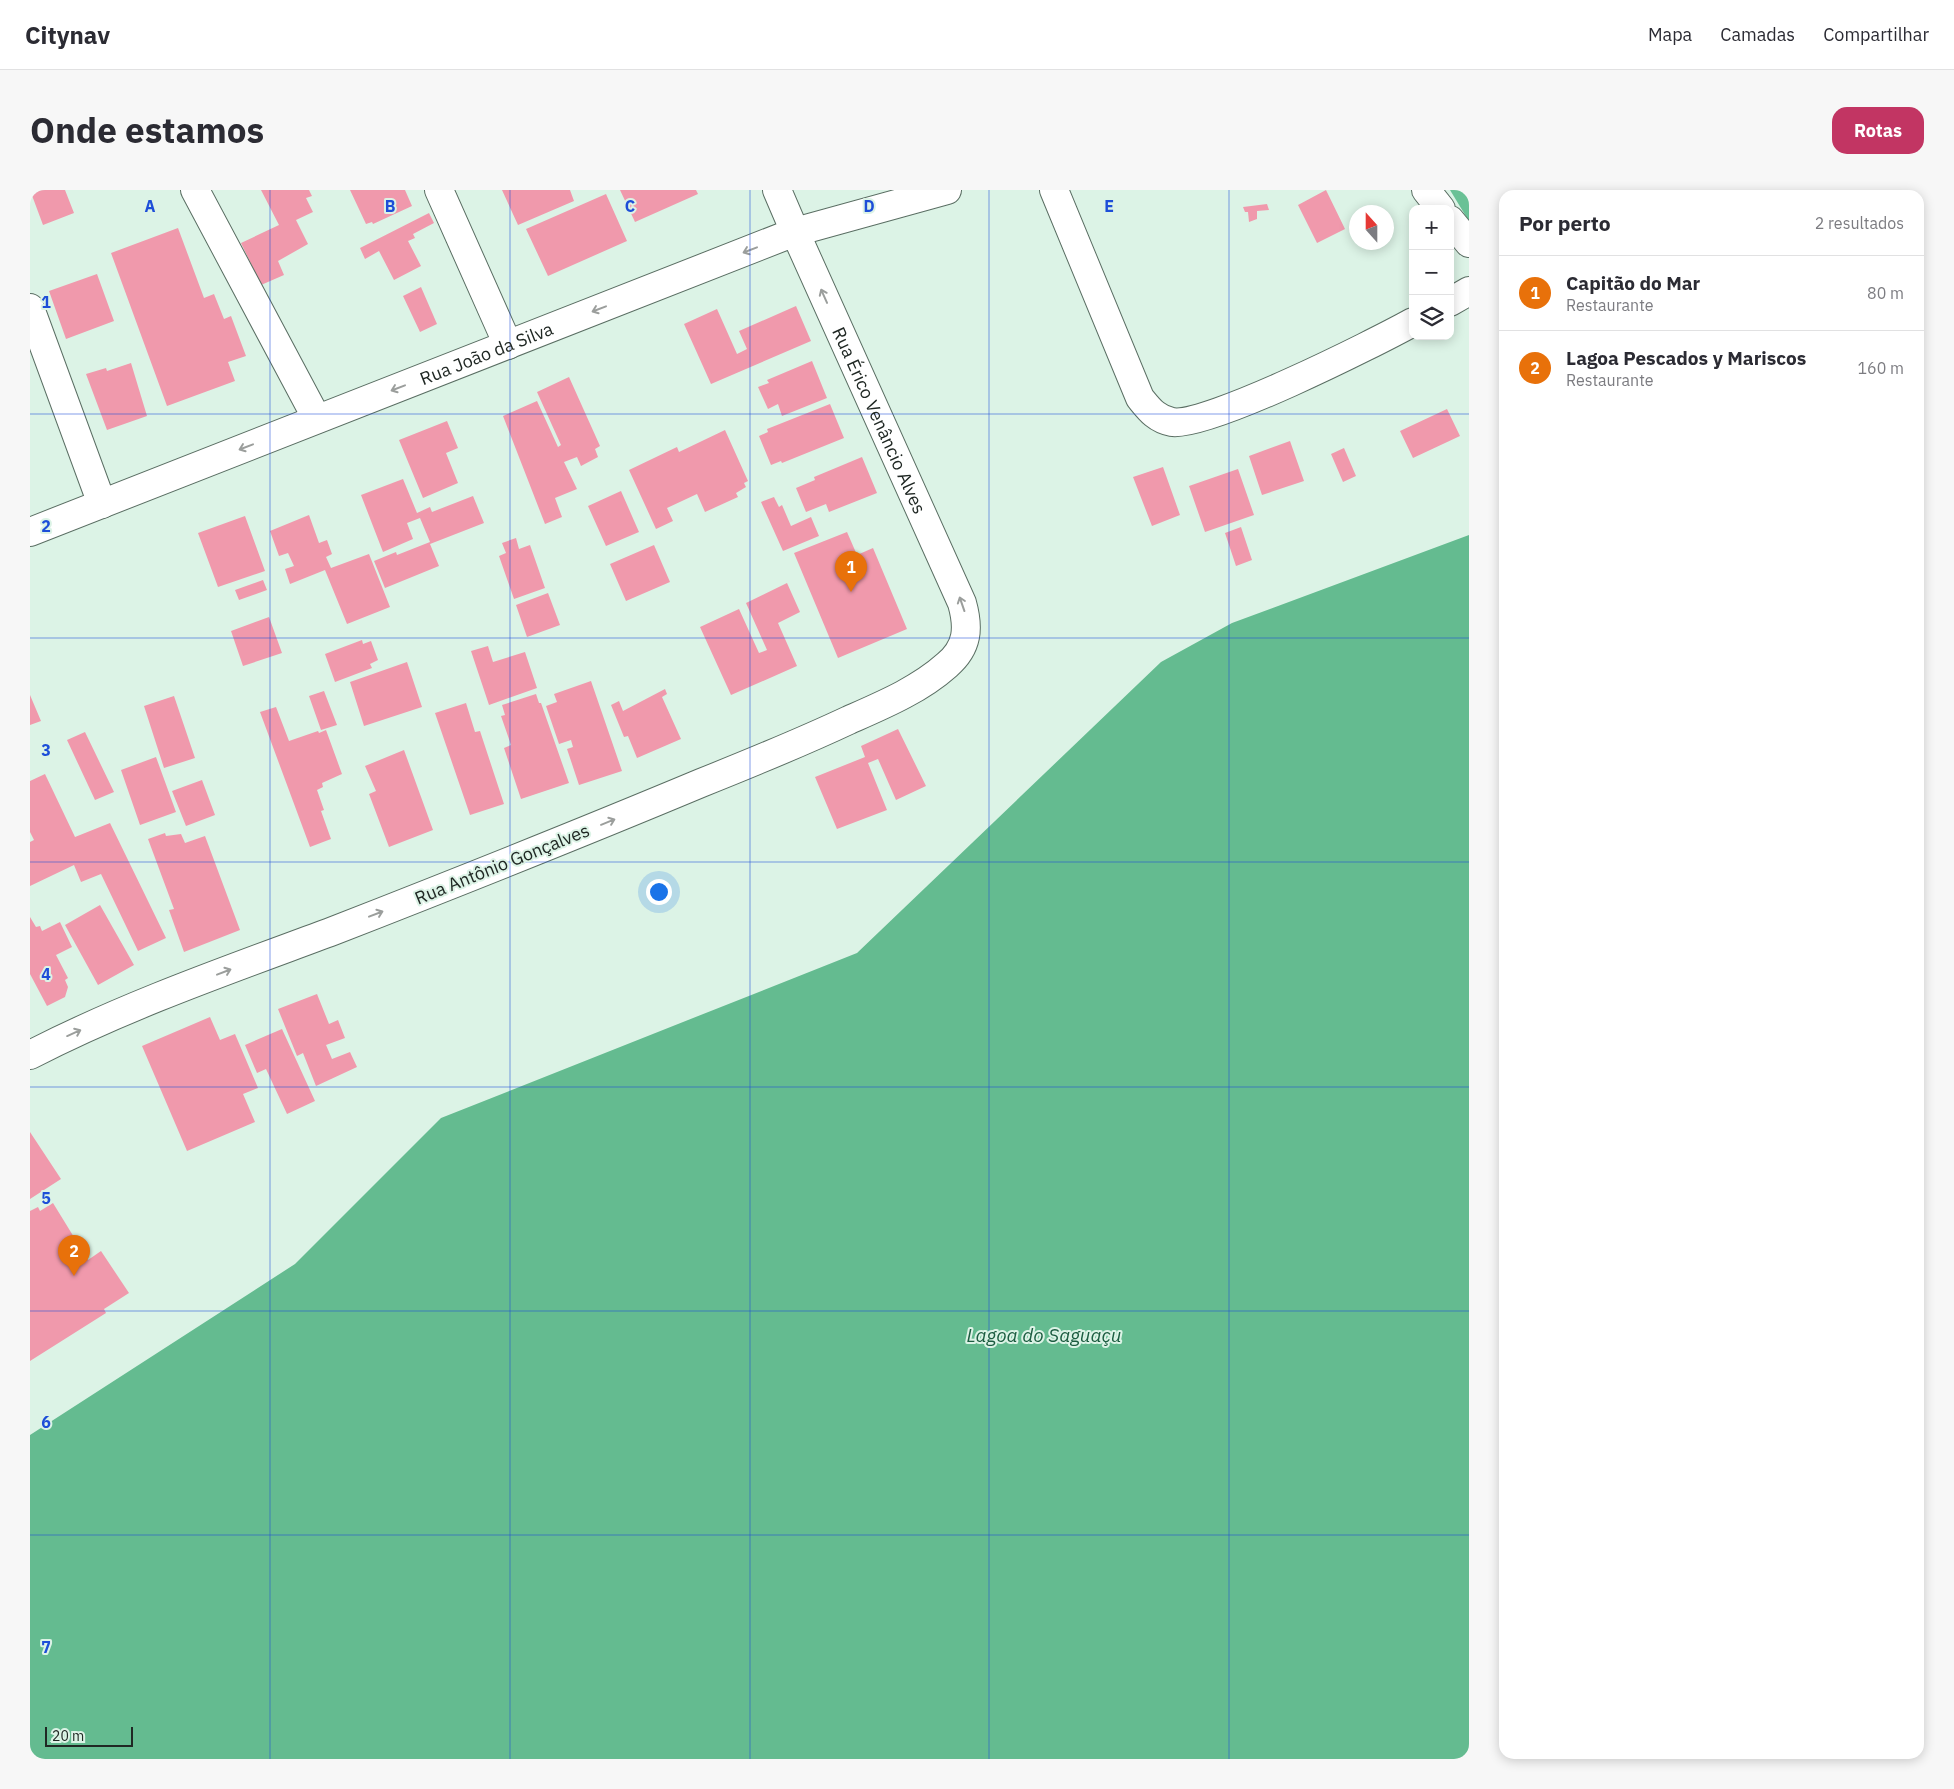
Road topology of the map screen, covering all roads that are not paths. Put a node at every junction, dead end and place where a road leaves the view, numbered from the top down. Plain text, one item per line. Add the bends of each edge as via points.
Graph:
1 (195, 190) edge
2 (438, 190) edge
3 (777, 190) edge
4 (947, 190) edge
5 (1054, 190) edge
6 (1426, 190) edge
7 (1438, 205) edge
8 (1454, 225) edge
9 (796, 232) junction
10 (1469, 243) edge
11 (1469, 291) edge
12 (1454, 300) edge
13 (30, 308) edge
14 (1409, 324) edge
15 (508, 345) junction
16 (317, 420) junction
17 (102, 504) junction
18 (30, 532) edge
19 (961, 651) joint
20 (30, 1055) edge

1 - 16 main road
2 - 15 main road
3 - 9 main road, Rua Érico Venâncio Alves
4 - 9 main road, Rua João da Silva
5 - 14 main road via 1140,398 1153,415 1172,422 1196,419 1227,408 1315,371
6 - 7 main road
8 - 10 main road
9 -> 15 main road, Rua João da Silva
19 -> 9 main road, Rua Érico Venâncio Alves via 967,621 962,603
11 - 12 main road
13 - 17 main road
15 -> 16 main road, Rua João da Silva
16 -> 17 main road, Rua João da Silva
17 - 18 main road, Rua João da Silva
20 -> 19 main road, Rua Antônio Gonçalves via 138,1005 444,888 826,731 927,681

